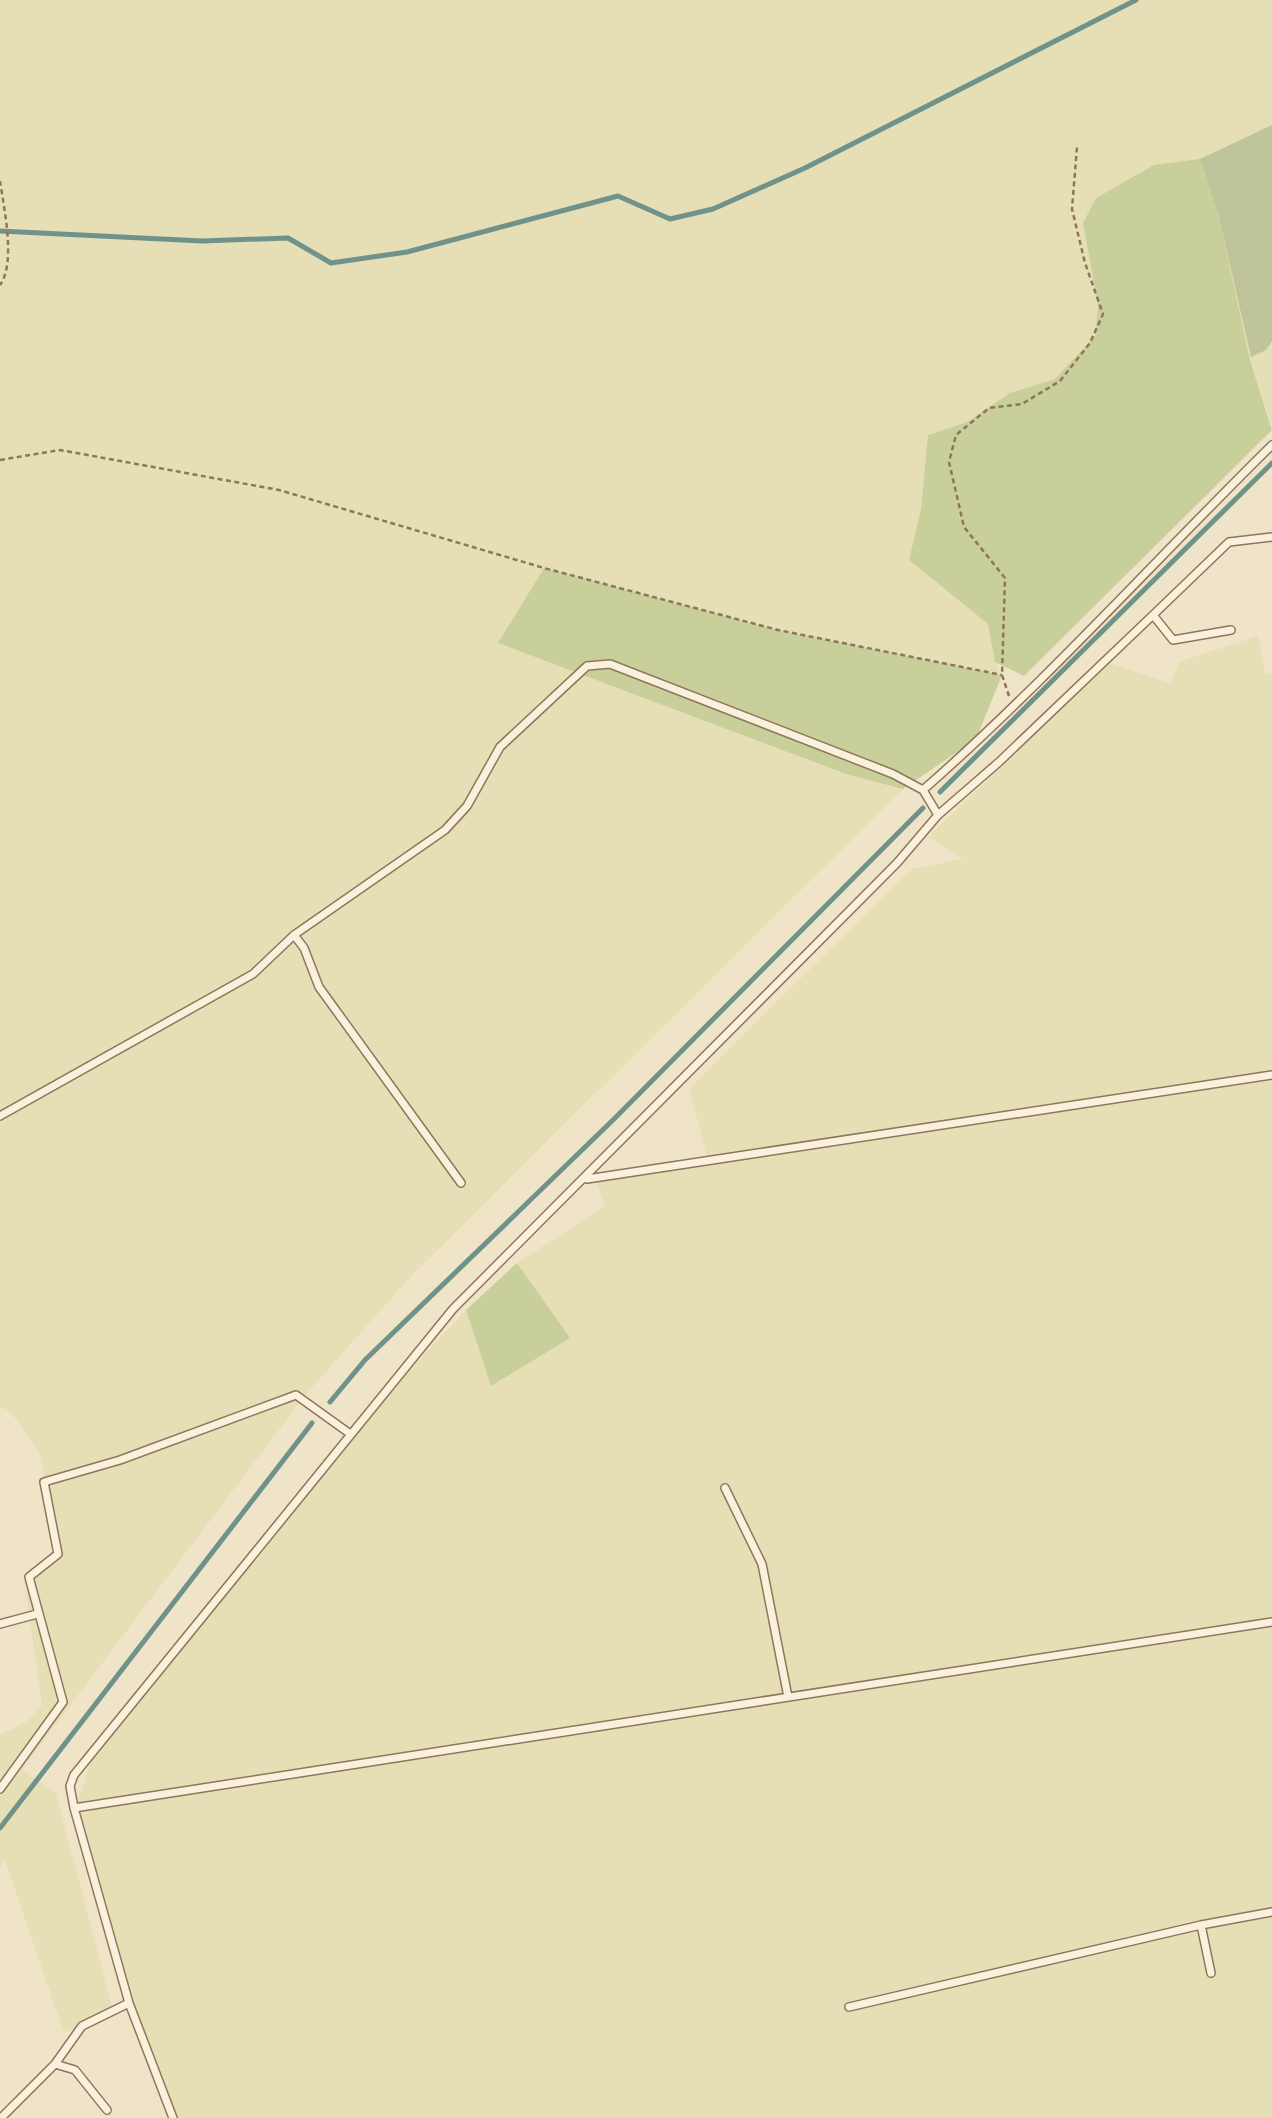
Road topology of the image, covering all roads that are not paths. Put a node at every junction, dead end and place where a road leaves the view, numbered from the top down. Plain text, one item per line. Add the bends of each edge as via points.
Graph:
1 (1272, 445) edge
2 (1272, 537) edge
3 (1153, 615) junction
4 (1231, 630) dead end
5 (923, 790) junction
6 (938, 815) junction
7 (294, 935) junction
8 (1272, 1075) edge
9 (0, 1116) edge
10 (586, 1179) junction
11 (461, 1182) dead end
12 (349, 1433) junction
13 (726, 1488) dead end
14 (37, 1614) junction
15 (1272, 1622) edge
16 (0, 1624) edge
17 (788, 1697) junction
18 (0, 1789) edge
19 (74, 1808) junction
20 (1272, 1912) edge
21 (1201, 1925) junction
22 (1211, 1973) dead end
23 (130, 2003) junction
24 (849, 2007) dead end
25 (55, 2064) junction
26 (107, 2110) dead end
27 (1, 2118) edge
28 (173, 2118) edge

1 - 5 lane
2 - 3 lane via 1229,542
3 - 4 lane via 1173,640
3 - 6 lane
5 - 6 lane
5 - 7 lane via 861,760 610,664 595,663 500,747 467,806 445,830
6 - 10 lane via 897,863
7 - 9 lane via 253,974
7 - 11 lane via 304,948 318,987
8 - 10 lane
10 - 12 lane via 453,1309
12 - 14 lane via 296,1395 120,1460 44,1482 58,1554 29,1577
12 - 19 lane via 74,1775 70,1787
13 - 17 lane via 762,1564
14 - 16 lane
14 - 18 lane via 63,1702
15 - 17 lane
17 - 19 lane
19 - 23 lane
20 - 21 lane
21 - 22 lane
21 - 24 lane
23 - 25 lane via 82,2026
23 - 28 lane
25 - 26 lane via 75,2070
25 - 27 lane

